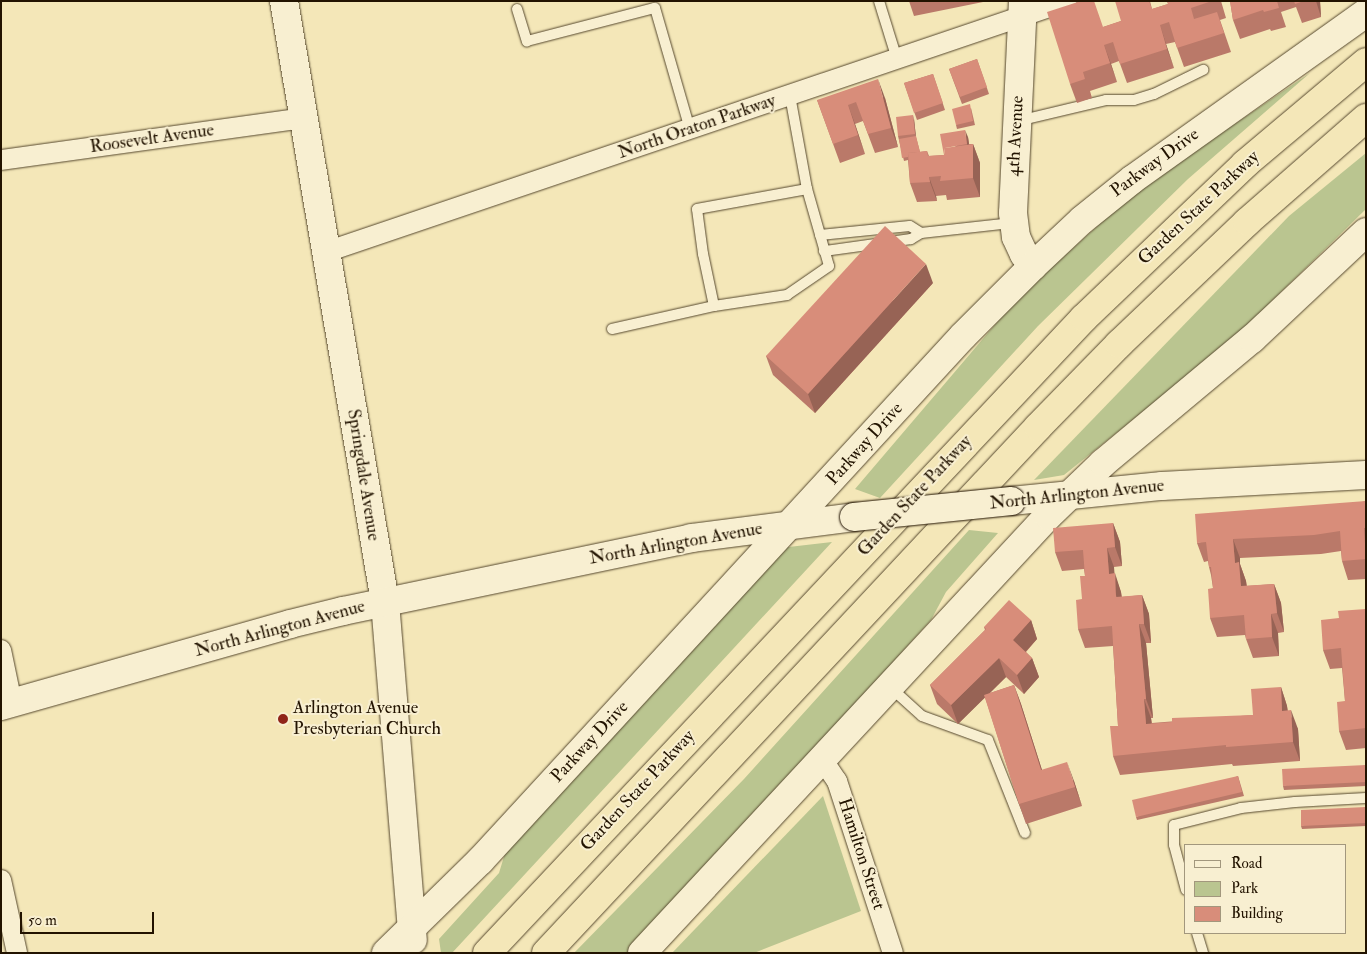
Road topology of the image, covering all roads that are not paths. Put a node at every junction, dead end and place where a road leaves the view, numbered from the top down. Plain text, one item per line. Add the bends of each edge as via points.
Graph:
1 (284, 1) edge
2 (878, 1) edge
3 (1067, 1) edge
4 (517, 8) dead end
5 (1023, 9) edge
6 (1366, 13) edge
7 (897, 59) junction
8 (1366, 62) edge
9 (1203, 70) dead end
10 (790, 95) junction
11 (304, 118) junction
12 (1366, 118) edge
13 (1017, 121) junction
14 (690, 129) junction
15 (1, 160) edge
16 (807, 189) junction
17 (1014, 223) junction
18 (1366, 232) edge
19 (921, 233) junction
20 (820, 235) junction
21 (824, 251) junction
22 (326, 252) junction
23 (1033, 266) junction
24 (714, 306) junction
25 (612, 329) dead end
26 (1366, 475) edge
27 (1070, 494) junction
28 (791, 524) junction
29 (384, 602) junction
30 (1, 650) edge
31 (889, 687) junction
32 (6, 704) edge
33 (822, 759) junction
34 (1366, 798) edge
35 (1025, 833) dead end
36 (1, 880) edge
37 (1184, 882) edge
38 (1197, 934) edge
39 (413, 941) edge
40 (17, 953) edge
41 (386, 953) edge
42 (487, 953) edge
43 (546, 953) edge
44 (642, 953) edge
45 (893, 953) edge
46 (1203, 953) edge

1 - 11 street, Springdale Avenue
2 - 7 lane
3 - 5 street, North Oraton Parkway
4 - 14 lane via 527,41 655,8
5 - 7 street, North Oraton Parkway
5 - 13 street, 4th Avenue
6 - 23 street, Parkway Drive via 1133,179 1082,220
7 - 10 street, North Oraton Parkway
8 - 42 highway, Garden State Parkway via 1245,164 1084,318
9 - 13 lane via 1134,100 1106,100
10 - 14 street, North Oraton Parkway
10 - 16 lane
11 - 15 street, Roosevelt Avenue
11 - 22 street, Springdale Avenue
12 - 43 highway via 1247,222 1119,344
13 - 17 street, 4th Avenue
14 - 22 street, North Oraton Parkway
16 - 20 lane
16 - 24 lane via 697,209
17 - 19 lane
17 - 23 street, 4th Avenue via 1020,246
18 - 27 street via 1252,339
19 - 20 lane via 910,226
19 - 21 lane via 911,239
20 - 21 lane
21 - 24 lane via 829,266 787,295
22 - 29 street, Springdale Avenue
23 - 28 street, Parkway Drive via 963,336
24 - 25 lane
26 - 27 street, North Arlington Avenue
27 - 28 street, North Arlington Avenue, bridge
27 - 31 street
28 - 29 street, North Arlington Avenue via 691,538
28 - 39 street, Parkway Drive via 480,862
29 - 32 street, North Arlington Avenue via 290,624
29 - 39 street, Springdale Avenue via 390,641
30 - 32 street
31 - 33 street
31 - 35 lane via 922,716 988,740
33 - 44 street
33 - 45 street, Hamilton Street via 837,781
34 - 37 lane via 1242,808 1174,825 1174,845
36 - 40 street
38 - 46 lane
39 - 41 street, Parkway Drive

